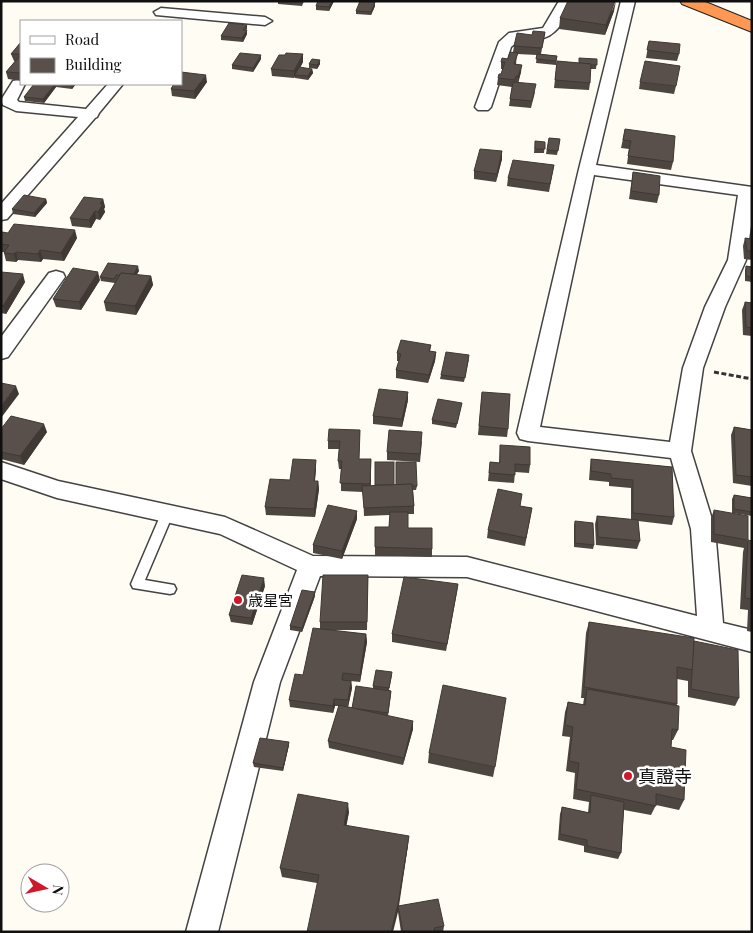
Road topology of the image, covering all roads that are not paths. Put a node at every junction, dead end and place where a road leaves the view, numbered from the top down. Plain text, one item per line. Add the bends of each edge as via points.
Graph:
1 (566, 1) edge
2 (628, 1) edge
3 (688, 1) edge
4 (161, 11) edge
5 (264, 21) dead end
6 (752, 27) edge
7 (18, 84) edge
8 (115, 85) edge
9 (483, 107) dead end
10 (92, 114) junction
11 (587, 169) junction
12 (1, 215) edge
13 (56, 277) dead end
14 (1, 352) edge
15 (680, 451) junction
16 (1, 470) edge
17 (166, 514) junction
18 (311, 566) junction
19 (170, 589) dead end
20 (711, 629) junction
21 (752, 641) edge
22 (202, 932) edge

1 - 9 street via 550,31 514,36 504,45
2 - 11 street
3 - 6 highway
4 - 5 street
7 - 10 street via 9,97 10,104
8 - 10 street
10 - 12 street
11 - 15 street via 528,433
11 - 15 street via 747,191 737,260 714,307 693,368
13 - 14 street
15 - 20 street via 702,529
16 - 17 street via 57,489
17 - 18 street via 224,526
17 - 19 lane via 137,584
18 - 20 street via 467,567
18 - 22 street via 267,682
20 - 21 street

